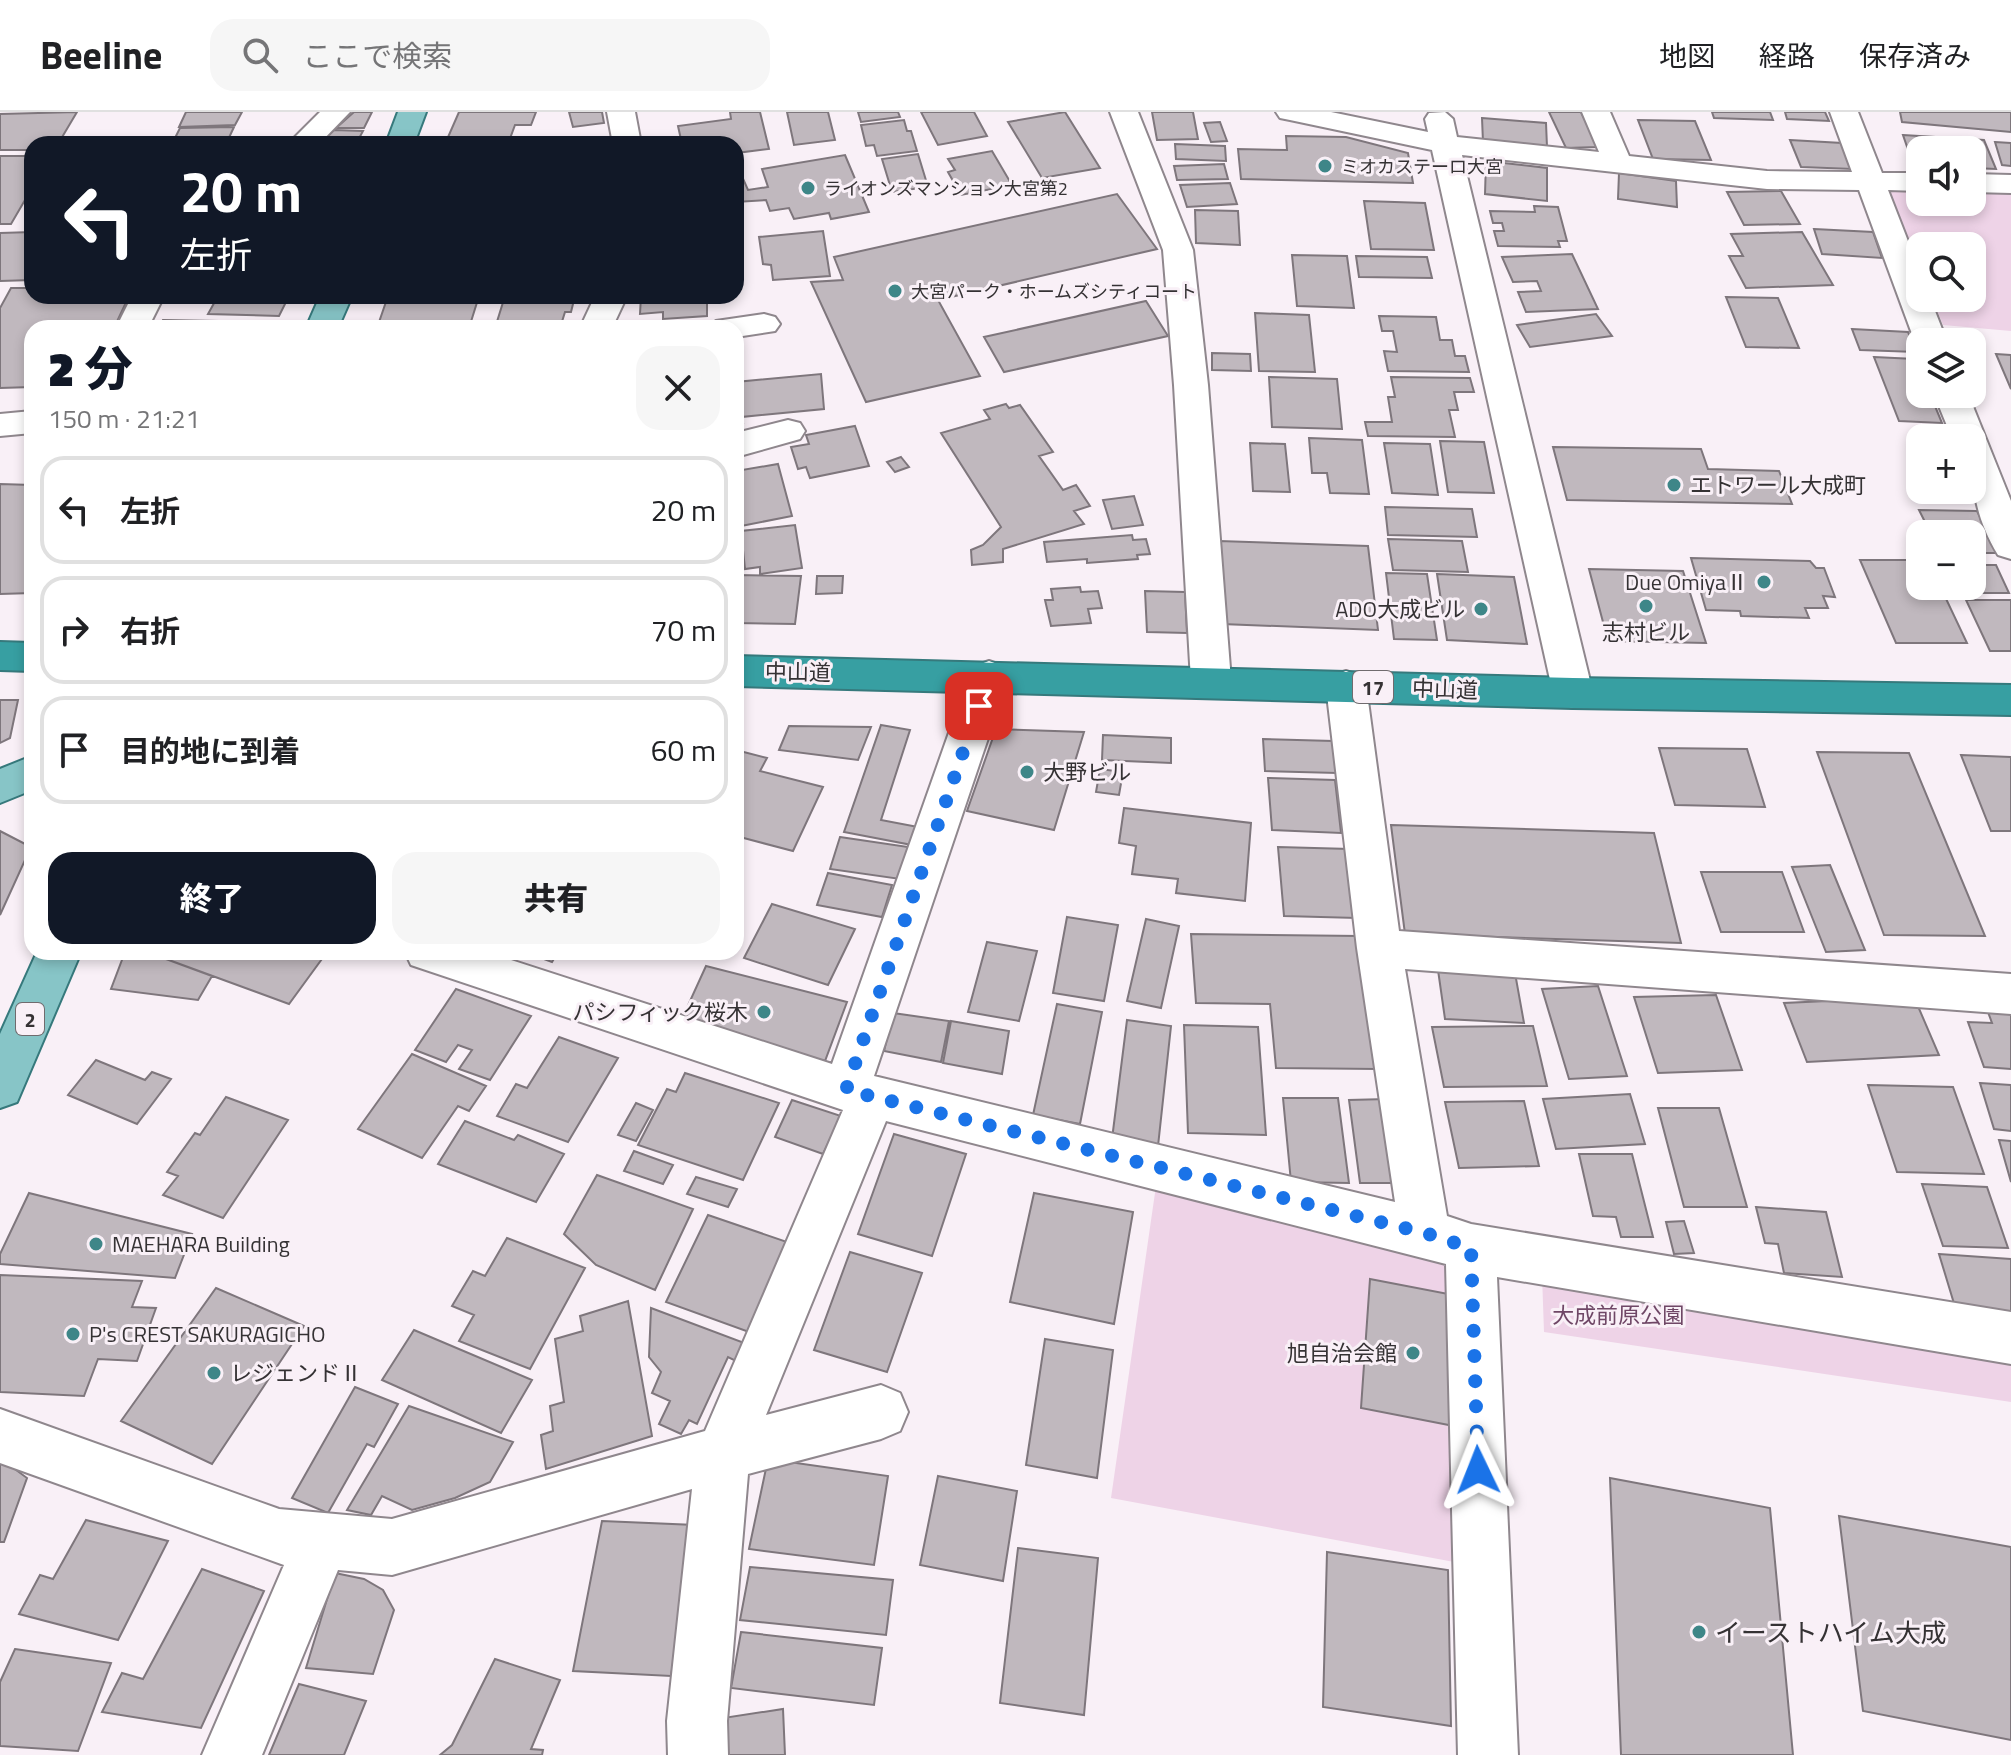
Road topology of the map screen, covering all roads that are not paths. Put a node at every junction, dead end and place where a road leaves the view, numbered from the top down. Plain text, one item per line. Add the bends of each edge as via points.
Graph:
1 (336, 112) edge
2 (412, 112) edge
3 (1124, 112) edge
4 (1290, 112) edge
5 (1596, 112) edge
6 (1844, 112) edge
7 (629, 113) edge
8 (1441, 128) edge
9 (310, 136) edge
10 (403, 136) edge
11 (628, 136) edge
12 (1618, 163) junction
13 (1869, 180) junction
14 (1906, 181) edge
15 (1986, 183) edge
16 (2011, 184) edge
17 (764, 324) dead end
18 (744, 326) edge
19 (1926, 328) edge
20 (24, 423) edge
21 (0, 425) edge
22 (788, 431) dead end
23 (744, 443) edge
24 (1986, 483) edge
25 (2011, 546) edge
26 (0, 656) edge
27 (24, 657) edge
28 (744, 671) edge
29 (989, 676) junction
30 (1211, 681) junction
31 (1346, 686) junction
32 (1573, 693) junction
33 (2011, 700) edge
34 (24, 776) edge
35 (0, 787) edge
36 (1379, 948) junction
37 (56, 960) edge
38 (452, 960) edge
39 (2011, 994) edge
40 (0, 1087) edge
41 (859, 1093) junction
42 (1448, 1241) junction
43 (2011, 1338) edge
44 (881, 1412) dead end
45 (0, 1436) edge
46 (723, 1454) junction
47 (323, 1540) junction
48 (232, 1755) edge
49 (698, 1755) edge
50 (1488, 1755) edge

1 - 9 street
2 - 10 main road
3 - 30 street via 1178,250
4 - 8 street
5 - 12 street
6 - 13 street
7 - 11 street
8 - 12 street
8 - 32 street
12 - 13 street via 1767,180
13 - 14 street
13 - 19 street
15 - 16 street
17 - 18 street
20 - 21 street
22 - 23 street
24 - 25 street
26 - 27 highway
28 - 29 highway, 中山道 / 17
29 - 30 highway, 中山道 / 17
29 - 41 street
30 - 31 highway, 中山道 / 17
31 - 32 highway, 中山道 / 17
31 - 36 street
32 - 33 highway, 中山道 / 17
34 - 35 main road
36 - 39 street
36 - 42 street
37 - 40 main road, 2
38 - 41 street
41 - 42 street
41 - 46 street
42 - 43 street
42 - 50 street
44 - 46 street
45 - 47 street via 279,1537
46 - 47 street via 392,1547
46 - 49 street
47 - 48 street

